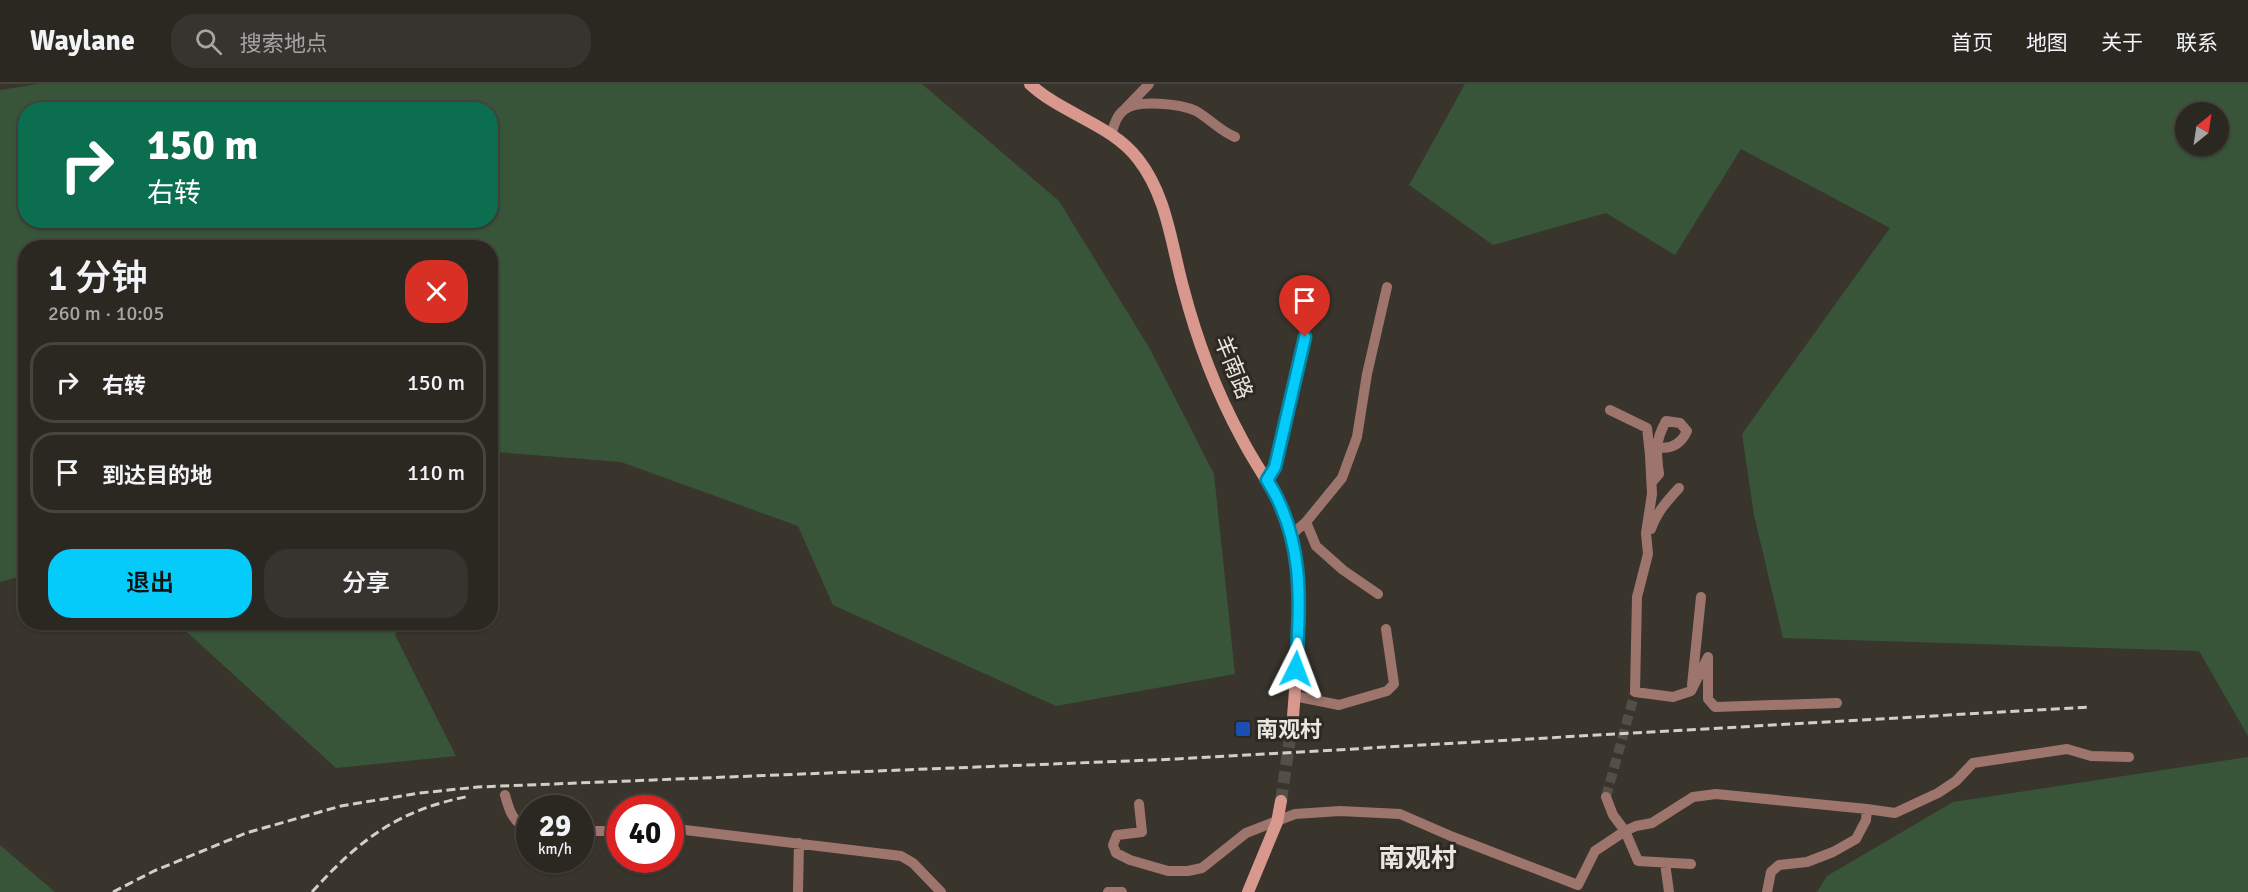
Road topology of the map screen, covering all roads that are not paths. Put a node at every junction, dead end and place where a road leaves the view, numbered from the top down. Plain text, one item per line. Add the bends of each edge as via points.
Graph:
1 (1030, 84) edge
2 (1149, 84) edge
3 (1125, 109) junction
4 (1111, 135) junction
5 (1234, 136) dead end
6 (1387, 287) dead end
7 (1305, 337) dead end
8 (1610, 410) dead end
9 (1656, 447) dead end
10 (1267, 480) junction
11 (1652, 482) junction
12 (1679, 488) dead end
13 (1306, 522) junction
14 (1291, 535) junction
15 (1647, 541) junction
16 (1378, 594) dead end
17 (1701, 597) dead end
18 (1386, 629) dead end
19 (1691, 691) junction
20 (1294, 696) junction
21 (1837, 703) dead end
22 (1293, 717) tunnel mouth
23 (2129, 757) dead end
24 (505, 795) dead end
25 (1606, 797) tunnel mouth
26 (1281, 801) tunnel mouth
27 (1139, 804) dead end
28 (1867, 809) junction
29 (516, 821) edge
30 (1277, 822) junction
31 (684, 830) edge
32 (1625, 831) junction
33 (799, 843) junction
34 (1665, 863) junction
35 (1691, 864) dead end
36 (1577, 888) edge
37 (798, 892) edge
38 (941, 892) edge
39 (1108, 892) edge
40 (1122, 892) edge
41 (1248, 892) edge
42 (1669, 892) edge
43 (1767, 892) edge

1 - 4 street, 羊南路 via 1056,105
2 - 3 street
3 - 4 street
3 - 5 street via 1149,104 1184,105
4 - 10 street, 羊南路 via 1137,158 1154,184 1167,219 1186,298 1223,399
6 - 13 street via 1357,437 1342,478
7 - 10 street via 1275,467
8 - 11 street via 1647,428
9 - 11 street via 1659,474
10 - 14 street, 羊南路 via 1286,513
11 - 15 street
12 - 15 street via 1665,502
13 - 14 street
13 - 16 street via 1316,546
14 - 20 street, 羊南路 via 1300,595
15 - 19 street via 1648,554 1637,597 1635,692 1673,697
17 - 19 street
18 - 20 street via 1394,684 1387,691 1339,705
19 - 21 street via 1708,657 1708,699 1715,707
20 - 22 street, 羊南路
23 - 28 street via 2091,756 2067,749 1973,763 1938,793 1895,813
24 - 29 street
25 - 32 street via 1612,814
26 - 30 street
27 - 30 street via 1142,832 1117,835 1113,844 1116,853 1168,871 1202,867 1246,833
28 - 32 street via 1716,794 1694,797 1652,823
28 - 43 street via 1856,839 1807,862 1779,865 1772,872
30 - 36 street via 1295,814 1340,811 1400,814
30 - 41 street
31 - 33 street
32 - 34 street via 1638,861
32 - 36 street via 1595,851
33 - 37 street
33 - 38 street via 901,856
34 - 35 street
34 - 42 street
39 - 40 street

